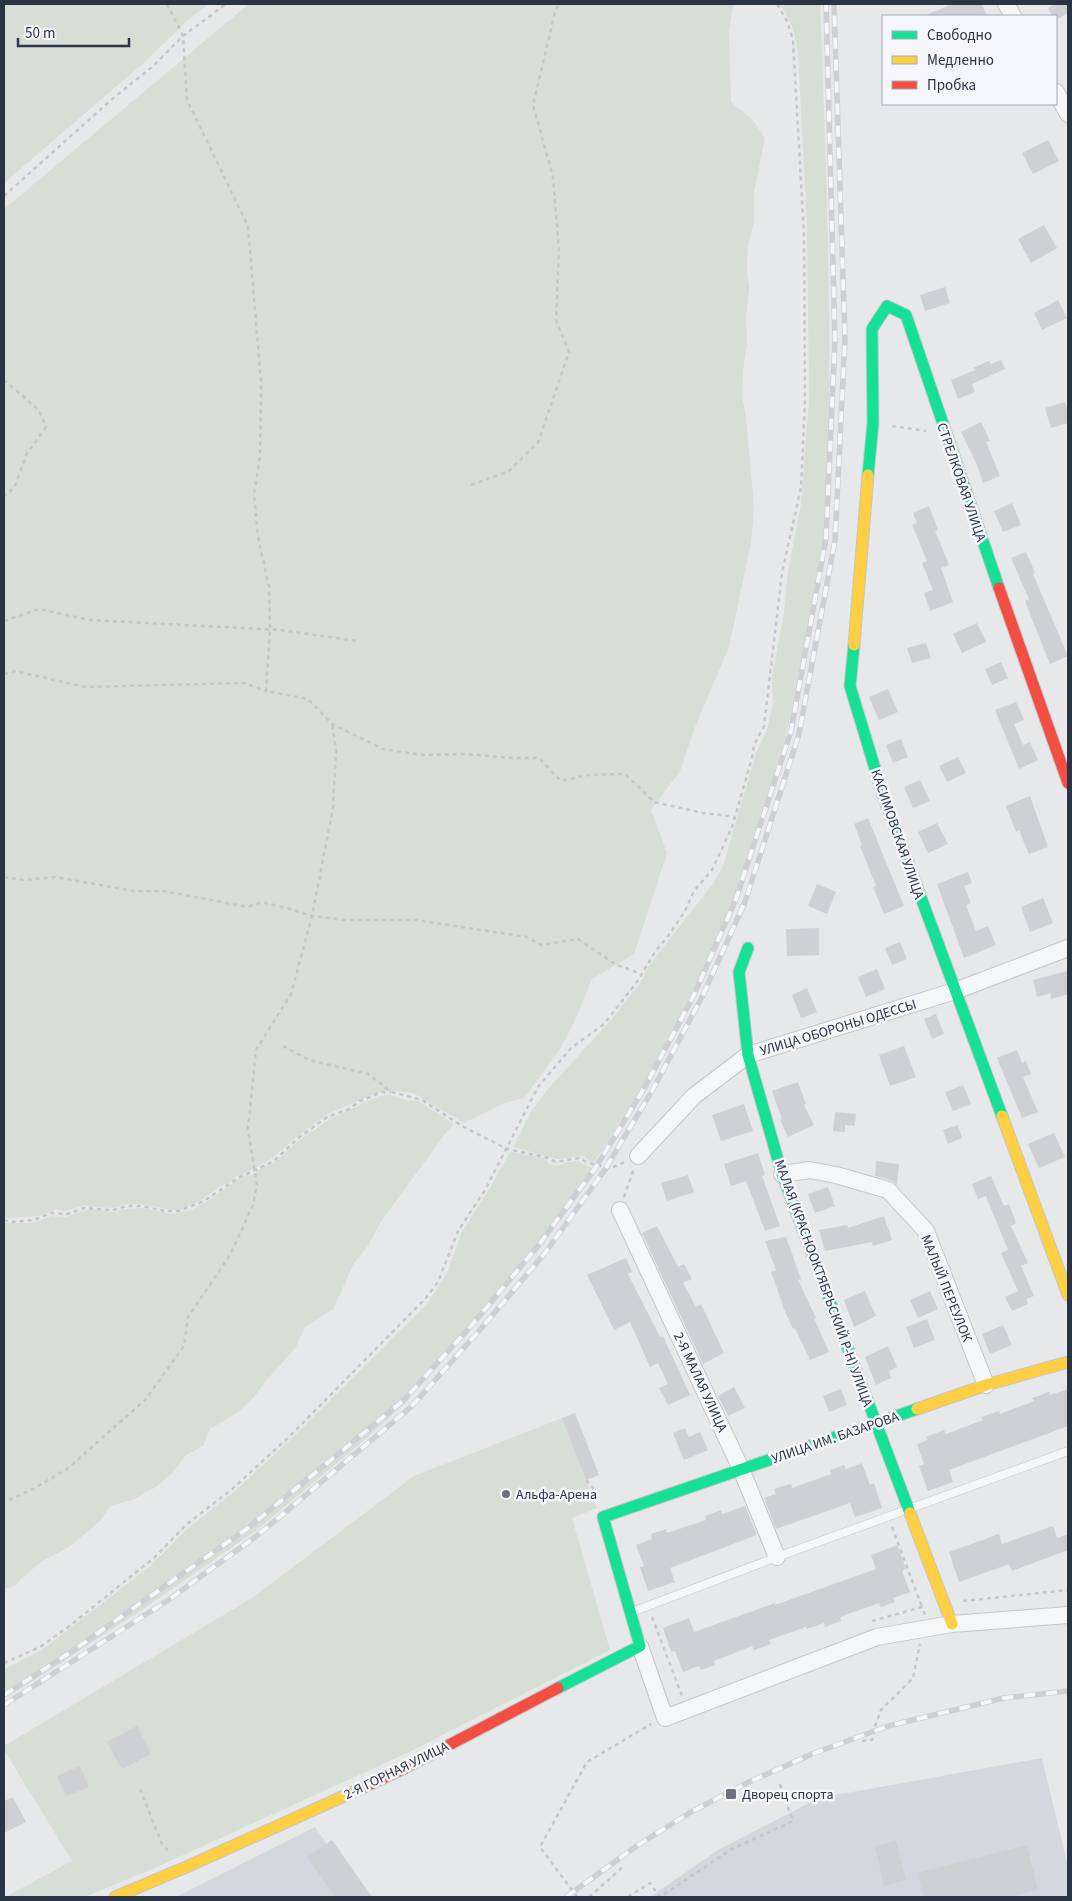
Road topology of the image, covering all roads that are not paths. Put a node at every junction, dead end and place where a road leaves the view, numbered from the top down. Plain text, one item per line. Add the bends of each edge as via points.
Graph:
1 (1006, 4) edge
2 (1012, 15) edge
3 (1057, 94) edge
4 (1068, 114) edge
5 (873, 423) joint
6 (1068, 783) edge
7 (748, 948) dead end
8 (1068, 948) edge
9 (955, 991) junction
10 (748, 1055) junction
11 (638, 1156) road end
12 (782, 1174) junction
13 (620, 1210) road end
14 (1068, 1295) edge
15 (1068, 1362) edge
16 (986, 1385) junction
17 (876, 1423) junction
18 (1068, 1451) edge
19 (741, 1469) junction
20 (910, 1508) junction
21 (777, 1557) junction
22 (631, 1613) junction
23 (1068, 1614) edge
24 (952, 1624) junction
25 (640, 1646) junction
26 (116, 1897) edge

1 - 2 street
3 - 4 street
5 - 6 street, СТРЕЛКОВАЯ УЛИЦА via 872,329 887,306 906,315
5 - 9 street, КАСИМОВСКАЯ УЛИЦА via 850,686 884,795
7 - 10 street, МАЛАЯ (КРАСНООКТЯБРЬСКИЙ Р-Н) УЛИЦА via 739,972
8 - 9 street, УЛИЦА ОБОРОНЫ ОДЕССЫ
9 - 10 street, УЛИЦА ОБОРОНЫ ОДЕССЫ
9 - 14 street, КАСИМОВСКАЯ УЛИЦА
10 - 11 street, УЛИЦА ОБОРОНЫ ОДЕССЫ via 694,1096
10 - 12 street, МАЛАЯ (КРАСНООКТЯБРЬСКИЙ Р-Н) УЛИЦА
12 - 16 street, МАЛЫЙ ПЕРЕУЛОК via 810,1170 888,1190 926,1231
12 - 17 street, МАЛАЯ (КРАСНООКТЯБРЬСКИЙ Р-Н) УЛИЦА
13 - 19 street, 2-Я МАЛАЯ УЛИЦА
15 - 16 street, УЛИЦА ИМ. БАЗАРОВА
16 - 17 street, УЛИЦА ИМ. БАЗАРОВА
17 - 19 street, УЛИЦА ИМ. БАЗАРОВА
17 - 20 street, МАЛАЯ (КРАСНООКТЯБРЬСКИЙ Р-Н) УЛИЦА
18 - 20 lane
19 - 21 street, 2-Я МАЛАЯ УЛИЦА
19 - 22 street, УЛИЦА ИМ. БАЗАРОВА via 603,1516
20 - 21 lane
20 - 24 street, МАЛАЯ (КРАСНООКТЯБРЬСКИЙ Р-Н) УЛИЦА
21 - 22 lane
22 - 25 street
23 - 24 street
24 - 25 street via 877,1637 665,1718
25 - 26 street, 2-Я ГОРНАЯ УЛИЦА via 403,1769

